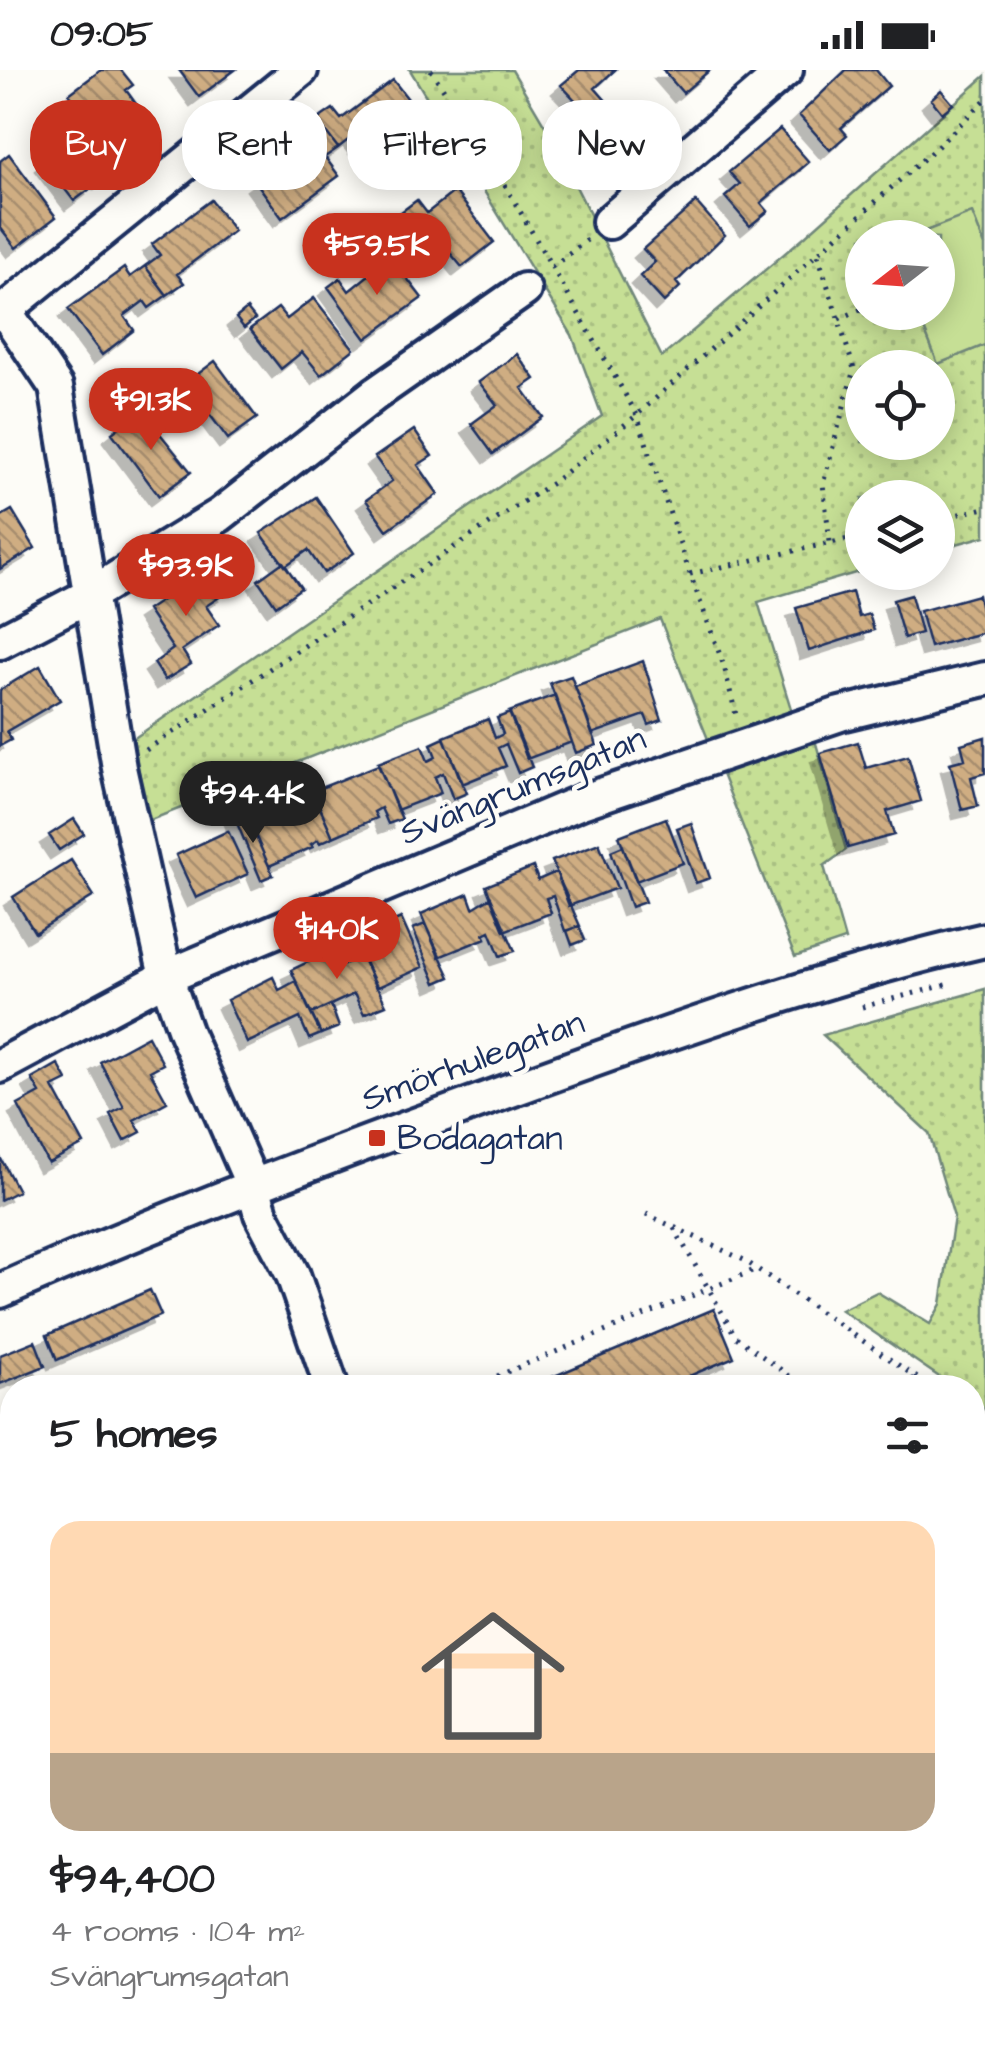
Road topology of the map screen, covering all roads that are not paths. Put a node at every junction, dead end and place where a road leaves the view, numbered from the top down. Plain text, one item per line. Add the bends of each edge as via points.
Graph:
1 (302, 70) edge
2 (786, 70) edge
3 (608, 222) road end
4 (524, 290) dead end
5 (3, 313) edge
6 (88, 596) junction
7 (0, 642) edge
8 (985, 679) edge
9 (985, 940) edge
10 (166, 977) junction
11 (0, 1066) edge
12 (252, 1186) junction
13 (0, 1291) edge
14 (327, 1375) edge

1 - 5 street
2 - 3 street
4 - 6 street via 375,394 220,515
5 - 6 street via 56,387
6 - 7 street
6 - 10 street
8 - 10 street, Svängrumsgatan via 840,714 581,802
9 - 12 street, Smörhulegatan via 640,1043
10 - 11 street, Svängrumsgatan
10 - 12 street
12 - 13 street, Smörhulegatan
12 - 14 street

